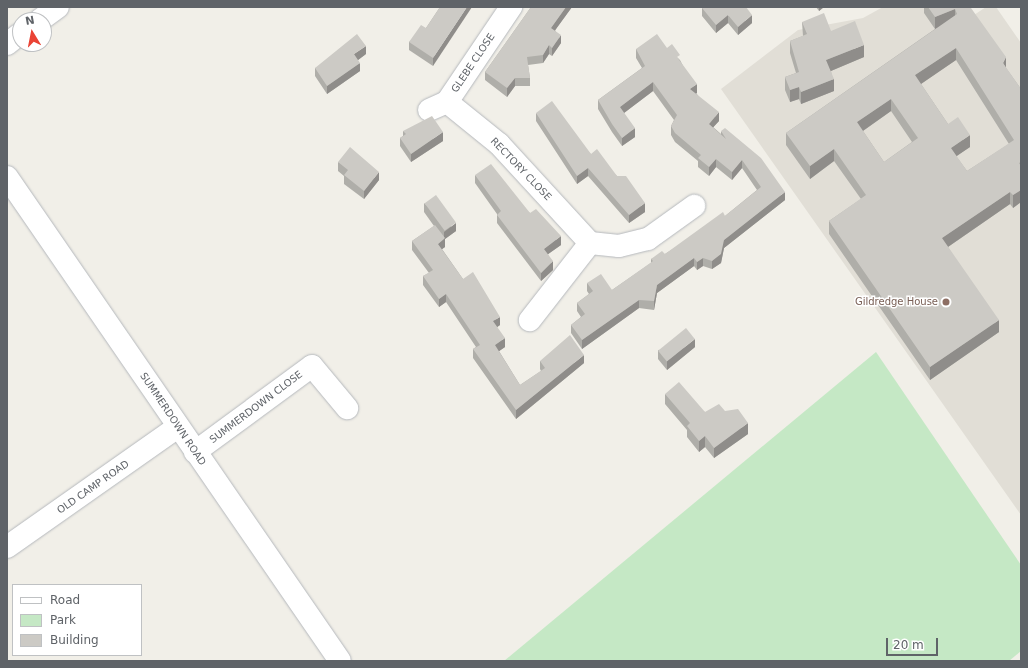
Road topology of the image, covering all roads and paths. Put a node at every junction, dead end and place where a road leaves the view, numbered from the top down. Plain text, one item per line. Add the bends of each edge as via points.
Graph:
1 (511, 7) edge
2 (438, 106) joint
3 (7, 177) edge
4 (694, 206) dead end
5 (590, 242) junction
6 (530, 320) dead end
7 (347, 408) dead end
8 (178, 427) junction
9 (195, 452) junction
10 (7, 547) edge
11 (340, 661) edge

1 - 2 street, GLEBE CLOSE
2 - 5 street, RECTORY CLOSE via 499,144
3 - 8 street, SUMMERDOWN ROAD
4 - 5 street via 648,239 618,246
5 - 6 street
7 - 9 street, SUMMERDOWN CLOSE via 312,366
8 - 9 street, SUMMERDOWN ROAD
8 - 10 street, OLD CAMP ROAD
9 - 11 street, SUMMERDOWN ROAD

